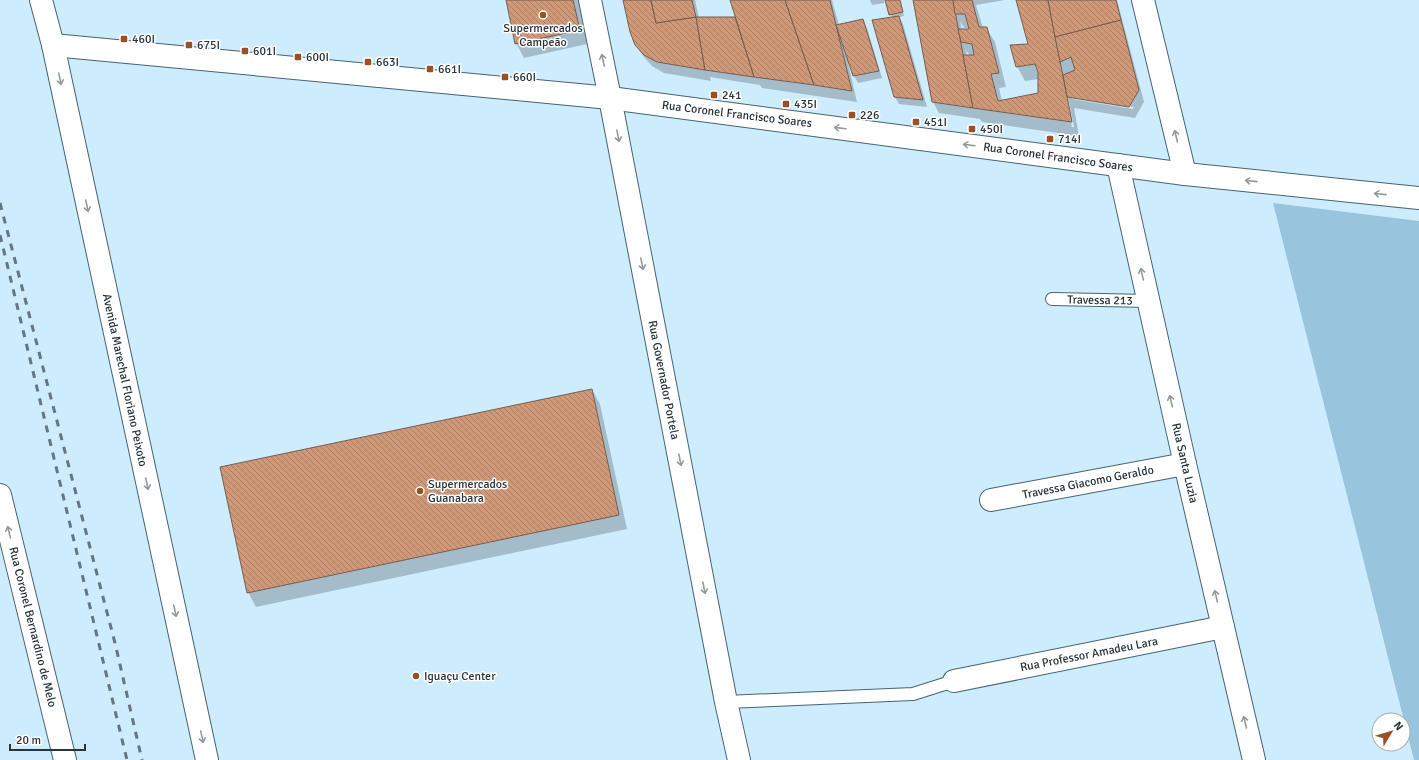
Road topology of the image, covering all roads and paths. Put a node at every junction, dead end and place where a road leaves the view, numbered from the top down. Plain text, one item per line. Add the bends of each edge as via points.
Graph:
1 (41, 0) edge
2 (590, 0) edge
3 (1143, 0) edge
4 (53, 45) junction
5 (610, 98) junction
6 (1118, 165) junction
7 (1185, 174) junction
8 (1419, 198) edge
9 (1052, 299) dead end
10 (1148, 301) junction
11 (1185, 464) junction
12 (0, 495) edge
13 (991, 500) dead end
14 (1223, 627) junction
15 (954, 681) joint
16 (726, 702) junction
17 (65, 760) edge
18 (207, 760) edge
19 (739, 760) edge
20 (1254, 760) edge

1 - 4 street, Avenida Marechal Floriano Peixoto
5 -> 2 street, Rua Governador Portela
7 -> 3 street
4 - 5 street, Rua Coronel Francisco Soares
4 -> 18 street, Avenida Marechal Floriano Peixoto
6 -> 5 street, Rua Coronel Francisco Soares
5 -> 16 street, Rua Governador Portela
6 - 7 street, Rua Coronel Francisco Soares
10 -> 6 street, Rua Santa Luzia
8 -> 7 street, Rua Coronel Francisco Soares
9 - 10 lane, Travessa 213
11 -> 10 street, Rua Santa Luzia
11 - 13 street, Travessa Giacomo Geraldo
14 -> 11 street, Rua Santa Luzia
17 -> 12 street, Rua Coronel Bernardino de Melo
14 - 15 street, Rua Professor Amadeu Lara
20 -> 14 street, Rua Santa Luzia
15 - 16 lane via 913,694
16 - 19 street, Rua Governador Portela

